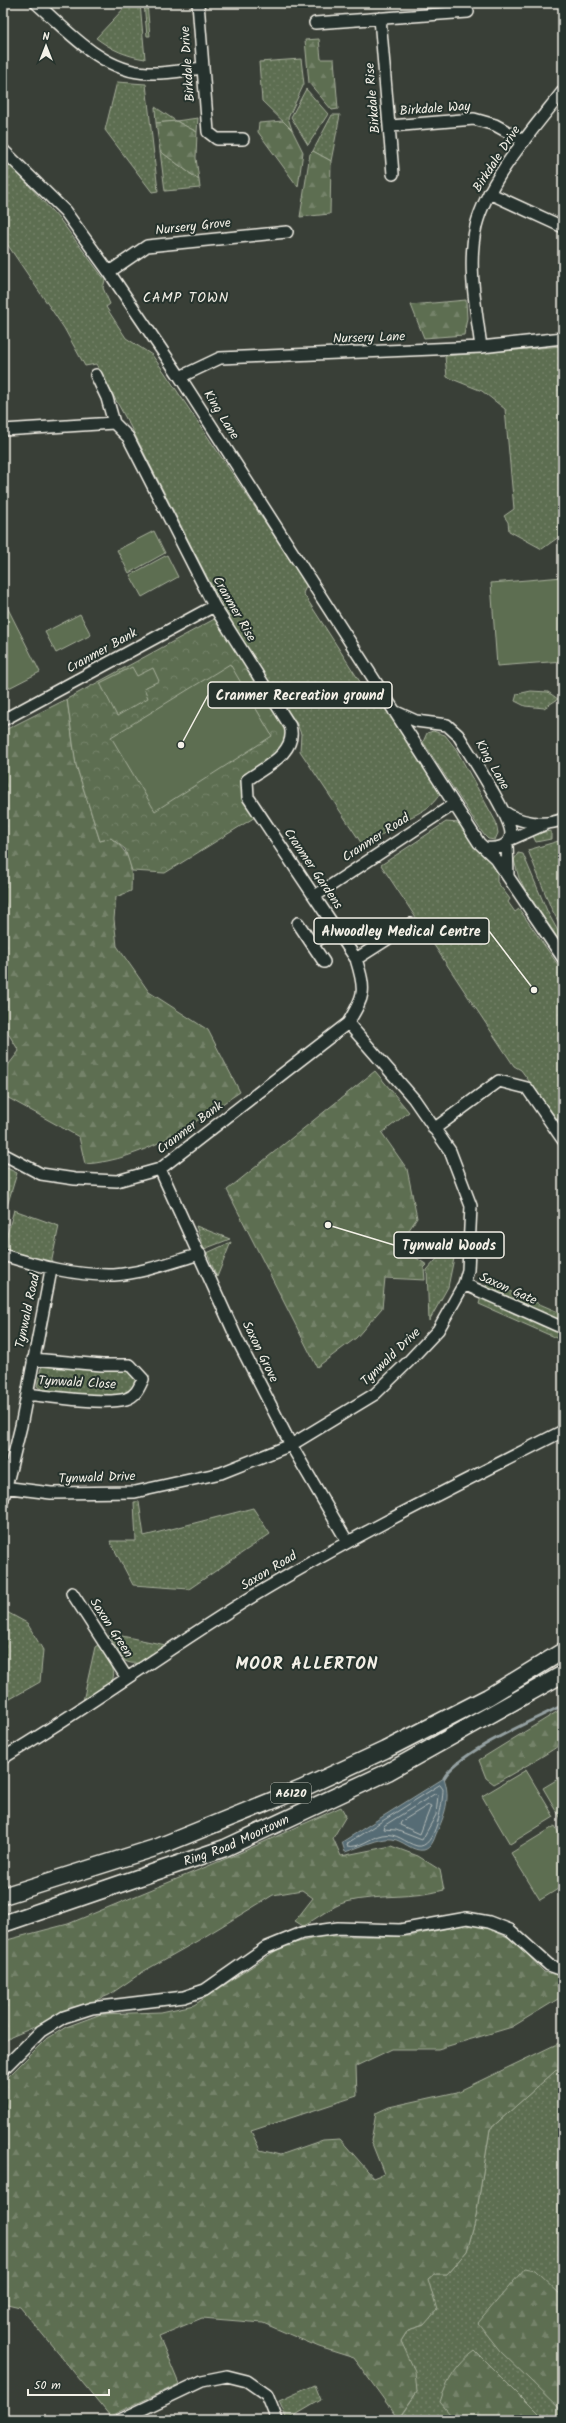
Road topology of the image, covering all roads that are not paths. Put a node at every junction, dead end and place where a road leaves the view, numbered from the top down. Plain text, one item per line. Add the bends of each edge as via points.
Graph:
1 (36, 3) edge
2 (198, 3) edge
3 (468, 12) dead end
4 (380, 18) junction
5 (315, 23) dead end
6 (203, 68) junction
7 (563, 91) edge
8 (391, 126) junction
9 (243, 139) dead end
10 (524, 141) junction
11 (3, 150) edge
12 (393, 174) dead end
13 (490, 193) junction
14 (563, 227) edge
15 (287, 232) dead end
16 (109, 272) junction
17 (563, 338) edge
18 (481, 347) junction
19 (96, 375) dead end
20 (180, 377) junction
21 (114, 423) junction
22 (3, 430) edge
23 (214, 606) junction
24 (394, 711) junction
25 (3, 720) edge
26 (426, 723) junction
27 (415, 745) junction
28 (248, 797) joint
29 (454, 804) junction
30 (503, 811) junction
31 (563, 819) edge
32 (546, 824) junction
33 (508, 842) junction
34 (485, 848) junction
35 (508, 878) junction
36 (315, 896) junction
37 (298, 923) dead end
38 (411, 924) dead end
39 (336, 928) junction
40 (312, 944) junction
41 (563, 958) edge
42 (356, 959) junction
43 (324, 962) dead end
44 (348, 1023) junction
45 (434, 1128) junction
46 (563, 1140) edge
47 (3, 1154) edge
48 (160, 1169) junction
49 (200, 1254) junction
50 (3, 1255) edge
51 (51, 1270) junction
52 (464, 1284) junction
53 (563, 1328) edge
54 (33, 1359) junction
55 (27, 1394) junction
56 (563, 1431) edge
57 (291, 1445) junction
58 (4, 1487) edge
59 (3, 1499) edge
60 (347, 1541) junction
61 (72, 1593) dead end
62 (563, 1651) edge
63 (563, 1674) edge
64 (127, 1678) junction
65 (3, 1758) edge
66 (3, 1896) edge
67 (22, 1917) junction
68 (3, 1919) edge
69 (3, 1924) edge
70 (563, 1970) edge
71 (3, 2069) edge
72 (120, 2420) edge
73 (276, 2420) edge

1 - 6 street via 92,52 121,68 148,73
2 - 6 street, Birkdale Drive
3 - 4 street
4 - 5 street
4 - 8 street, Birkdale Rise
6 - 9 street, Birkdale Drive via 208,132 217,140
7 - 10 street, Birkdale Drive
8 - 10 street, Birkdale Way via 474,119 495,125
8 - 12 street, Birkdale Rise
10 - 13 street, Birkdale Drive
11 - 16 street, King Lane via 65,211
13 - 14 street
13 - 18 street, Birkdale Drive via 476,226 474,243 473,277
15 - 16 street, Nursery Grove via 147,246
16 - 20 street, King Lane
17 - 18 street, Nursery Lane
18 - 20 street, Nursery Lane via 220,358
19 - 21 street via 107,398
20 - 24 street, King Lane
21 - 22 street
21 - 23 street, Cranmer Rise via 128,437
23 - 25 street, Cranmer Bank
23 - 28 street, Cranmer Rise via 292,733 288,750 247,780
24 - 26 street, King Lane
24 - 27 street, King Lane
26 - 27 street via 417,731
26 - 30 street, King Lane via 447,725 458,735
27 - 29 street, King Lane
28 - 36 street, Cranmer Gardens
29 - 34 street, King Lane
29 - 36 street, Cranmer Road
30 - 32 street via 516,818
30 - 33 street, King Lane via 510,830
31 - 32 street
32 - 33 street
33 - 34 street via 495,849
33 - 35 street, King Lane
34 - 35 street, King Lane via 496,859
35 - 41 street, King Lane
36 - 39 street, Cranmer Gardens
37 - 40 street
38 - 42 street
39 - 40 street
39 - 42 street, Cranmer Gardens
40 - 43 street
42 - 44 street, Cranmer Gardens via 363,981 362,1000
44 - 45 street, Tynwald Drive via 414,1099
44 - 48 street, Cranmer Bank
45 - 46 street via 500,1081 527,1088
45 - 52 street, Tynwald Drive via 450,1151 471,1206 468,1270
47 - 48 street, Cranmer Bank via 41,1174 75,1179 117,1181
48 - 49 street, Saxon Grove
49 - 51 street via 114,1275
49 - 57 street, Saxon Grove via 237,1339
50 - 51 street
51 - 54 street, Tynwald Road
52 - 53 street, Saxon Gate
52 - 57 street, Tynwald Drive via 438,1330 397,1373 374,1394
54 - 55 street, Tynwald Road
54 - 55 street, Tynwald Close via 102,1365 130,1364 143,1379 137,1392 126,1399 96,1401
55 - 58 street, Tynwald Road
56 - 60 street, Saxon Road
57 - 58 street, Tynwald Drive via 221,1473 135,1492 51,1493
57 - 60 street, Saxon Grove
58 - 59 street, Tynwald Road
60 - 64 street, Saxon Road via 253,1596
61 - 64 street, Saxon Green
62 - 66 highway, Ring Road Moortown / A6120 via 488,1697 385,1750 301,1789 158,1847
63 - 67 highway, Ring Road Moortown / A6120 via 388,1772 225,1848
64 - 65 street, Saxon Road
67 - 68 street
67 - 69 highway, Ring Road Moortown / A6120
70 - 71 street via 550,1964 510,1930 489,1922 466,1918 400,1930 338,1928 302,1933 265,1948 205,1990 184,1997 92,2008 64,2017 41,2030
72 - 73 street via 202,2381 227,2376 247,2381 267,2395

